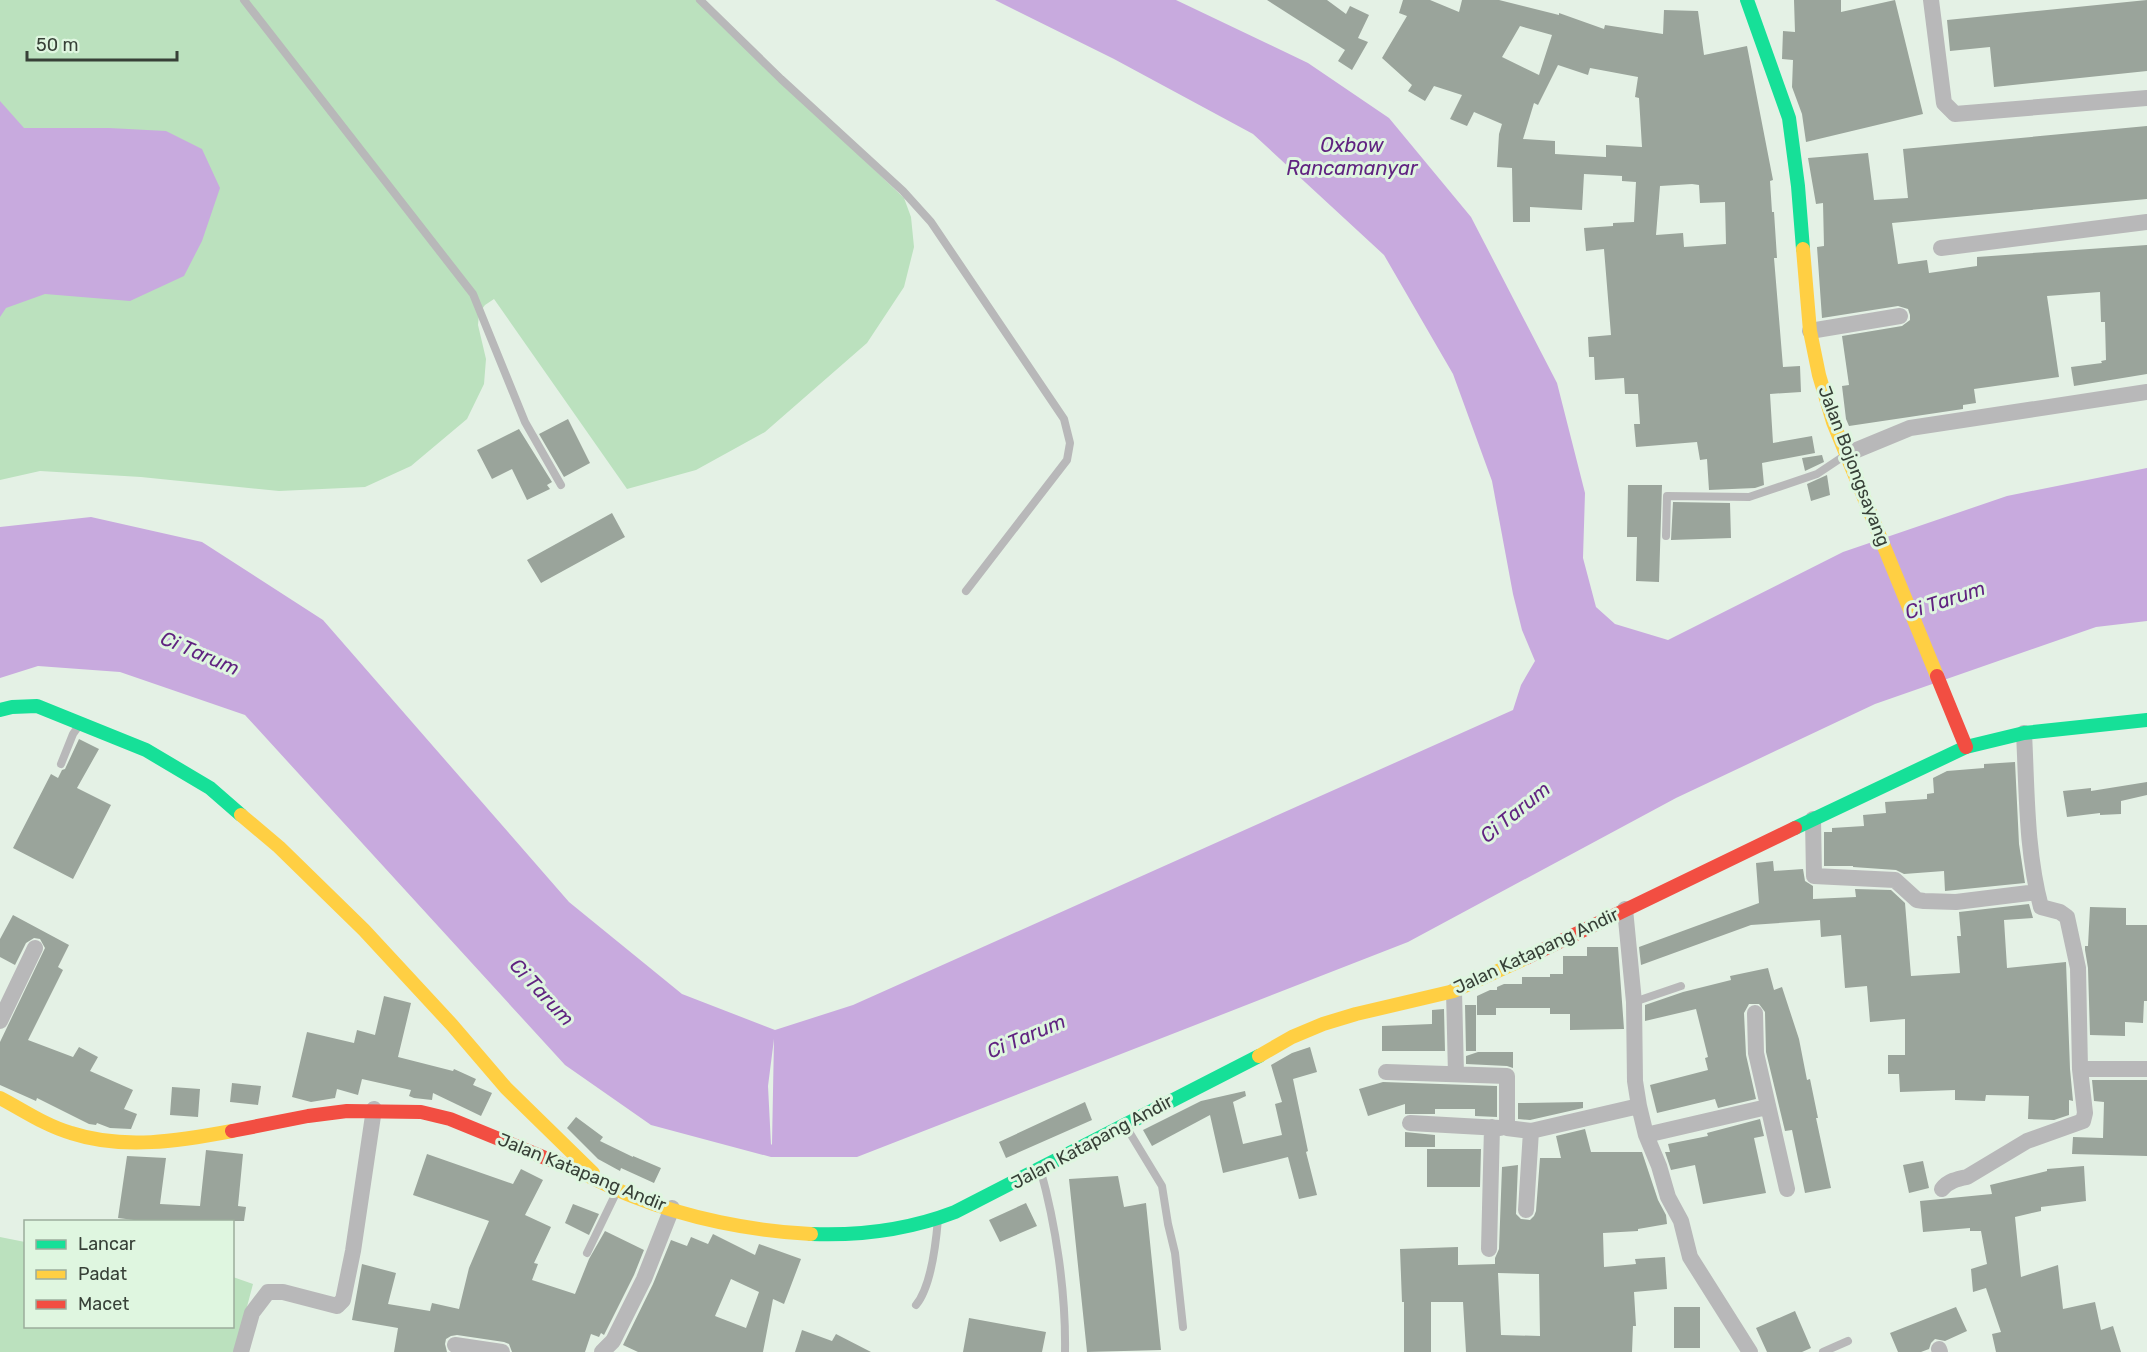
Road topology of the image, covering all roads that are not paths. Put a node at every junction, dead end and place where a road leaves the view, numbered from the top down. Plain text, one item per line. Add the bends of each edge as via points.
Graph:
1 (244, 0) edge
2 (700, 0) edge
3 (1747, 0) edge
4 (1931, 0) edge
5 (2147, 98) edge
6 (2147, 222) edge
7 (1941, 248) dead end
8 (1900, 316) dead end
9 (1809, 331) junction
10 (2147, 392) edge
11 (1847, 454) junction
12 (561, 485) dead end
13 (1666, 536) dead end
14 (966, 591) dead end
15 (0, 710) edge
16 (2147, 720) edge
17 (81, 724) junction
18 (2024, 733) junction
19 (1965, 747) junction
20 (61, 765) dead end
21 (1812, 819) junction
22 (2037, 892) junction
23 (1625, 909) junction
24 (34, 948) dead end
25 (1681, 986) dead end
26 (1454, 991) junction
27 (1634, 1002) junction
28 (1755, 1013) dead end
29 (0, 1021) edge
30 (2080, 1069) junction
31 (2147, 1069) edge
32 (1386, 1072) dead end
33 (1456, 1074) junction
34 (0, 1098) edge
35 (1639, 1106) junction
36 (1767, 1107) junction
37 (374, 1109) junction
38 (1410, 1123) dead end
39 (1125, 1125) junction
40 (1499, 1128) junction
41 (1531, 1131) junction
42 (1646, 1134) junction
43 (1040, 1168) junction
44 (602, 1181) junction
45 (1787, 1189) dead end
46 (1942, 1189) dead end
47 (618, 1190) junction
48 (672, 1208) junction
49 (1526, 1210) dead end
50 (938, 1219) junction
51 (1489, 1249) dead end
52 (588, 1253) dead end
53 (916, 1305) dead end
54 (1183, 1326) dead end
55 (1848, 1341) dead end
56 (455, 1346) dead end
57 (612, 1348) edge
58 (241, 1352) edge
59 (502, 1352) edge
60 (1065, 1352) edge
61 (1750, 1352) edge
62 (1823, 1352) edge

1 - 12 lane via 473,294 525,422
2 - 14 lane via 931,222 1064,419 1070,443 1067,460
3 - 9 street, Jalan Bojongsayang via 1789,118
4 - 5 street via 1944,103 1955,114
6 - 7 street
8 - 9 street
9 - 11 street, Jalan Bojongsayang via 1833,422
10 - 11 street via 1910,428
11 - 13 lane via 1817,474 1749,497 1667,496
11 - 19 street, Jalan Bojongsayang
15 - 17 street via 37,706
16 - 18 street, Jalan Katapang Andir
17 - 20 lane
17 - 44 street via 146,750 210,788 279,847 372,939 506,1088
18 - 19 street, Jalan Katapang Andir
18 - 22 street
19 - 21 street, Jalan Katapang Andir
21 - 22 street via 1814,876 1895,880 1917,900 1924,901 1956,902
21 - 23 street, Jalan Katapang Andir
22 - 30 street via 2041,907 2067,917 2074,943
23 - 26 street, Jalan Katapang Andir
23 - 27 street
24 - 29 street
25 - 27 lane
26 - 33 street
26 - 39 street, Jalan Katapang Andir via 1356,1014 1292,1037
27 - 35 street
28 - 36 street via 1756,1053
30 - 31 street
30 - 46 street via 2083,1120 2027,1142
32 - 33 street
33 - 40 street via 1507,1076
34 - 37 street, Jalan Katapang Andir via 72,1134 115,1142 193,1137 321,1114
35 - 41 street
35 - 42 street
36 - 42 street
36 - 45 street
37 - 44 street, Jalan Katapang Andir via 432,1114
37 - 58 street via 343,1300 337,1306 268,1292 252,1313
38 - 40 street
39 - 43 street, Jalan Katapang Andir
39 - 54 lane via 1162,1186
40 - 41 street
40 - 51 street
41 - 49 street
42 - 61 street via 1668,1197 1681,1221 1690,1257
43 - 50 street, Jalan Katapang Andir via 982,1201
43 - 60 lane via 1049,1198 1066,1316
44 - 47 street, Jalan Katapang Andir
47 - 48 street, Jalan Katapang Andir
47 - 52 lane
48 - 50 street, Jalan Katapang Andir via 717,1221 816,1233 896,1230
48 - 57 street
50 - 53 lane via 923,1294
55 - 62 lane
56 - 59 street

